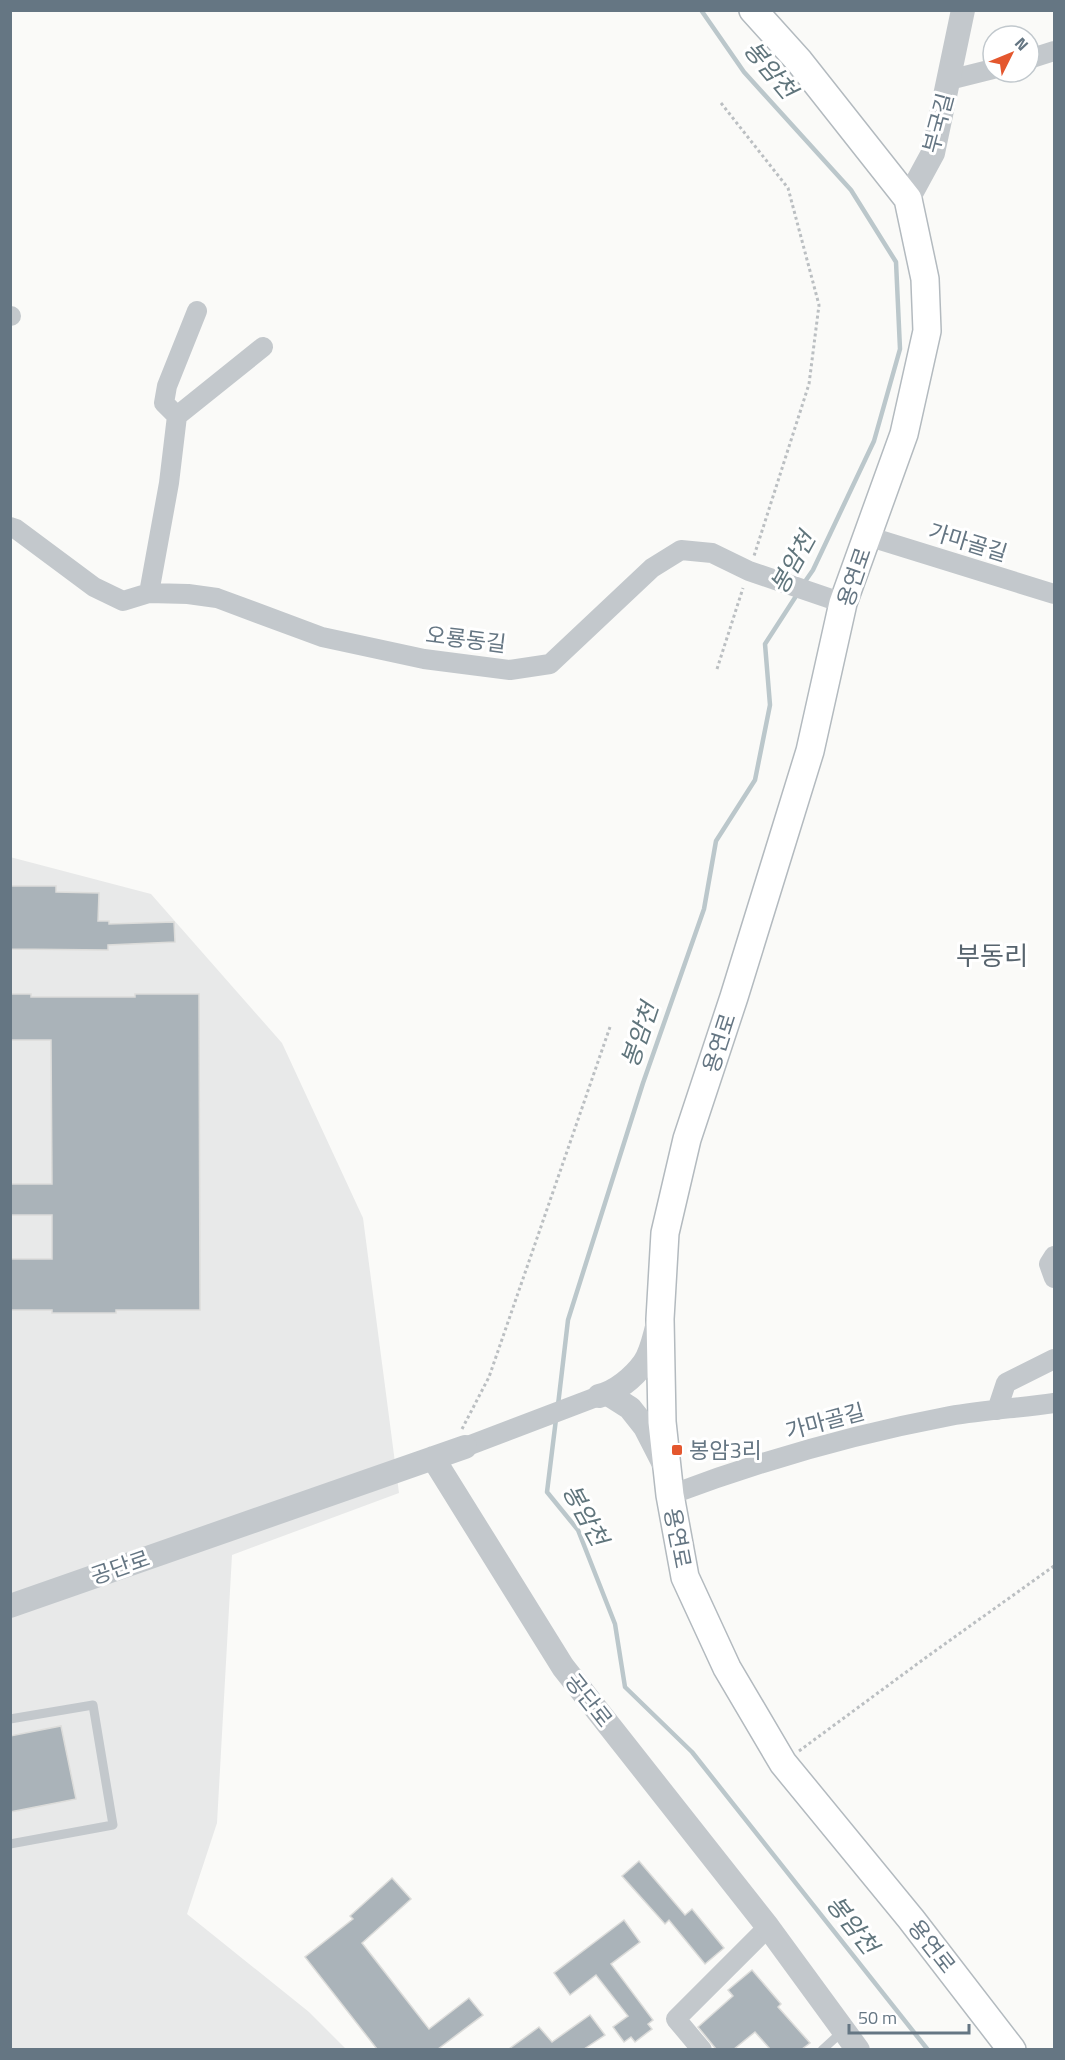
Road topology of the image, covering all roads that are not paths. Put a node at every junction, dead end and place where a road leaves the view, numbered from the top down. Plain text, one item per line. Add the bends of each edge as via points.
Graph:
1 (753, 10) edge
2 (963, 10) edge
3 (981, 72) edge
4 (949, 80) junction
5 (908, 199) junction
6 (197, 311) dead end
7 (263, 347) dead end
8 (177, 416) junction
9 (10, 527) edge
10 (874, 538) junction
11 (149, 593) junction
12 (1054, 594) edge
13 (832, 599) junction
14 (1054, 1256) edge
15 (1054, 1278) edge
16 (660, 1319) junction
17 (1054, 1359) edge
18 (603, 1395) junction
19 (1054, 1403) edge
20 (997, 1410) junction
21 (448, 1453) junction
22 (668, 1483) junction
23 (10, 1606) edge
24 (10, 1719) edge
25 (10, 1844) edge
26 (768, 1927) junction
27 (843, 2040) edge
28 (702, 2049) edge
29 (822, 2049) edge
30 (858, 2049) edge
31 (1012, 2049) edge

1 - 5 main road, 용연로 via 799,60
2 - 4 street, 부국길
3 - 4 street, 부국길
4 - 5 street, 부국길 via 933,153
5 - 10 main road, 용연로 via 925,279 927,331 904,434
6 - 8 street via 167,386 164,403
7 - 8 street
8 - 11 street
9 - 11 street, 오룡동길 via 94,587 123,601
10 - 12 street, 가마골길
10 - 13 main road, 용연로
11 - 13 street, 오룡동길 via 217,598 322,637 424,659 510,670 550,663 652,568 681,550 712,553 749,571
13 - 16 main road, 용연로 via 810,751 687,1139 665,1233
14 - 15 street via 1049,1264
16 - 18 street via 645,1361 632,1376
16 - 22 main road, 용연로 via 662,1422
17 - 20 street via 1006,1383
18 - 21 street
18 - 22 street via 630,1408 645,1427
19 - 20 street, 가마골길
20 - 22 street, 가마골길 via 952,1416 738,1470
21 - 23 street, 공단로
21 - 26 street, 공단로 via 563,1666
22 - 31 main road, 용연로 via 685,1577 727,1668 783,1763
24 - 25 lane via 93,1705 113,1825
26 - 27 street, 공단로
26 - 28 street via 676,2019
27 - 29 lane
27 - 30 street, 공단로

